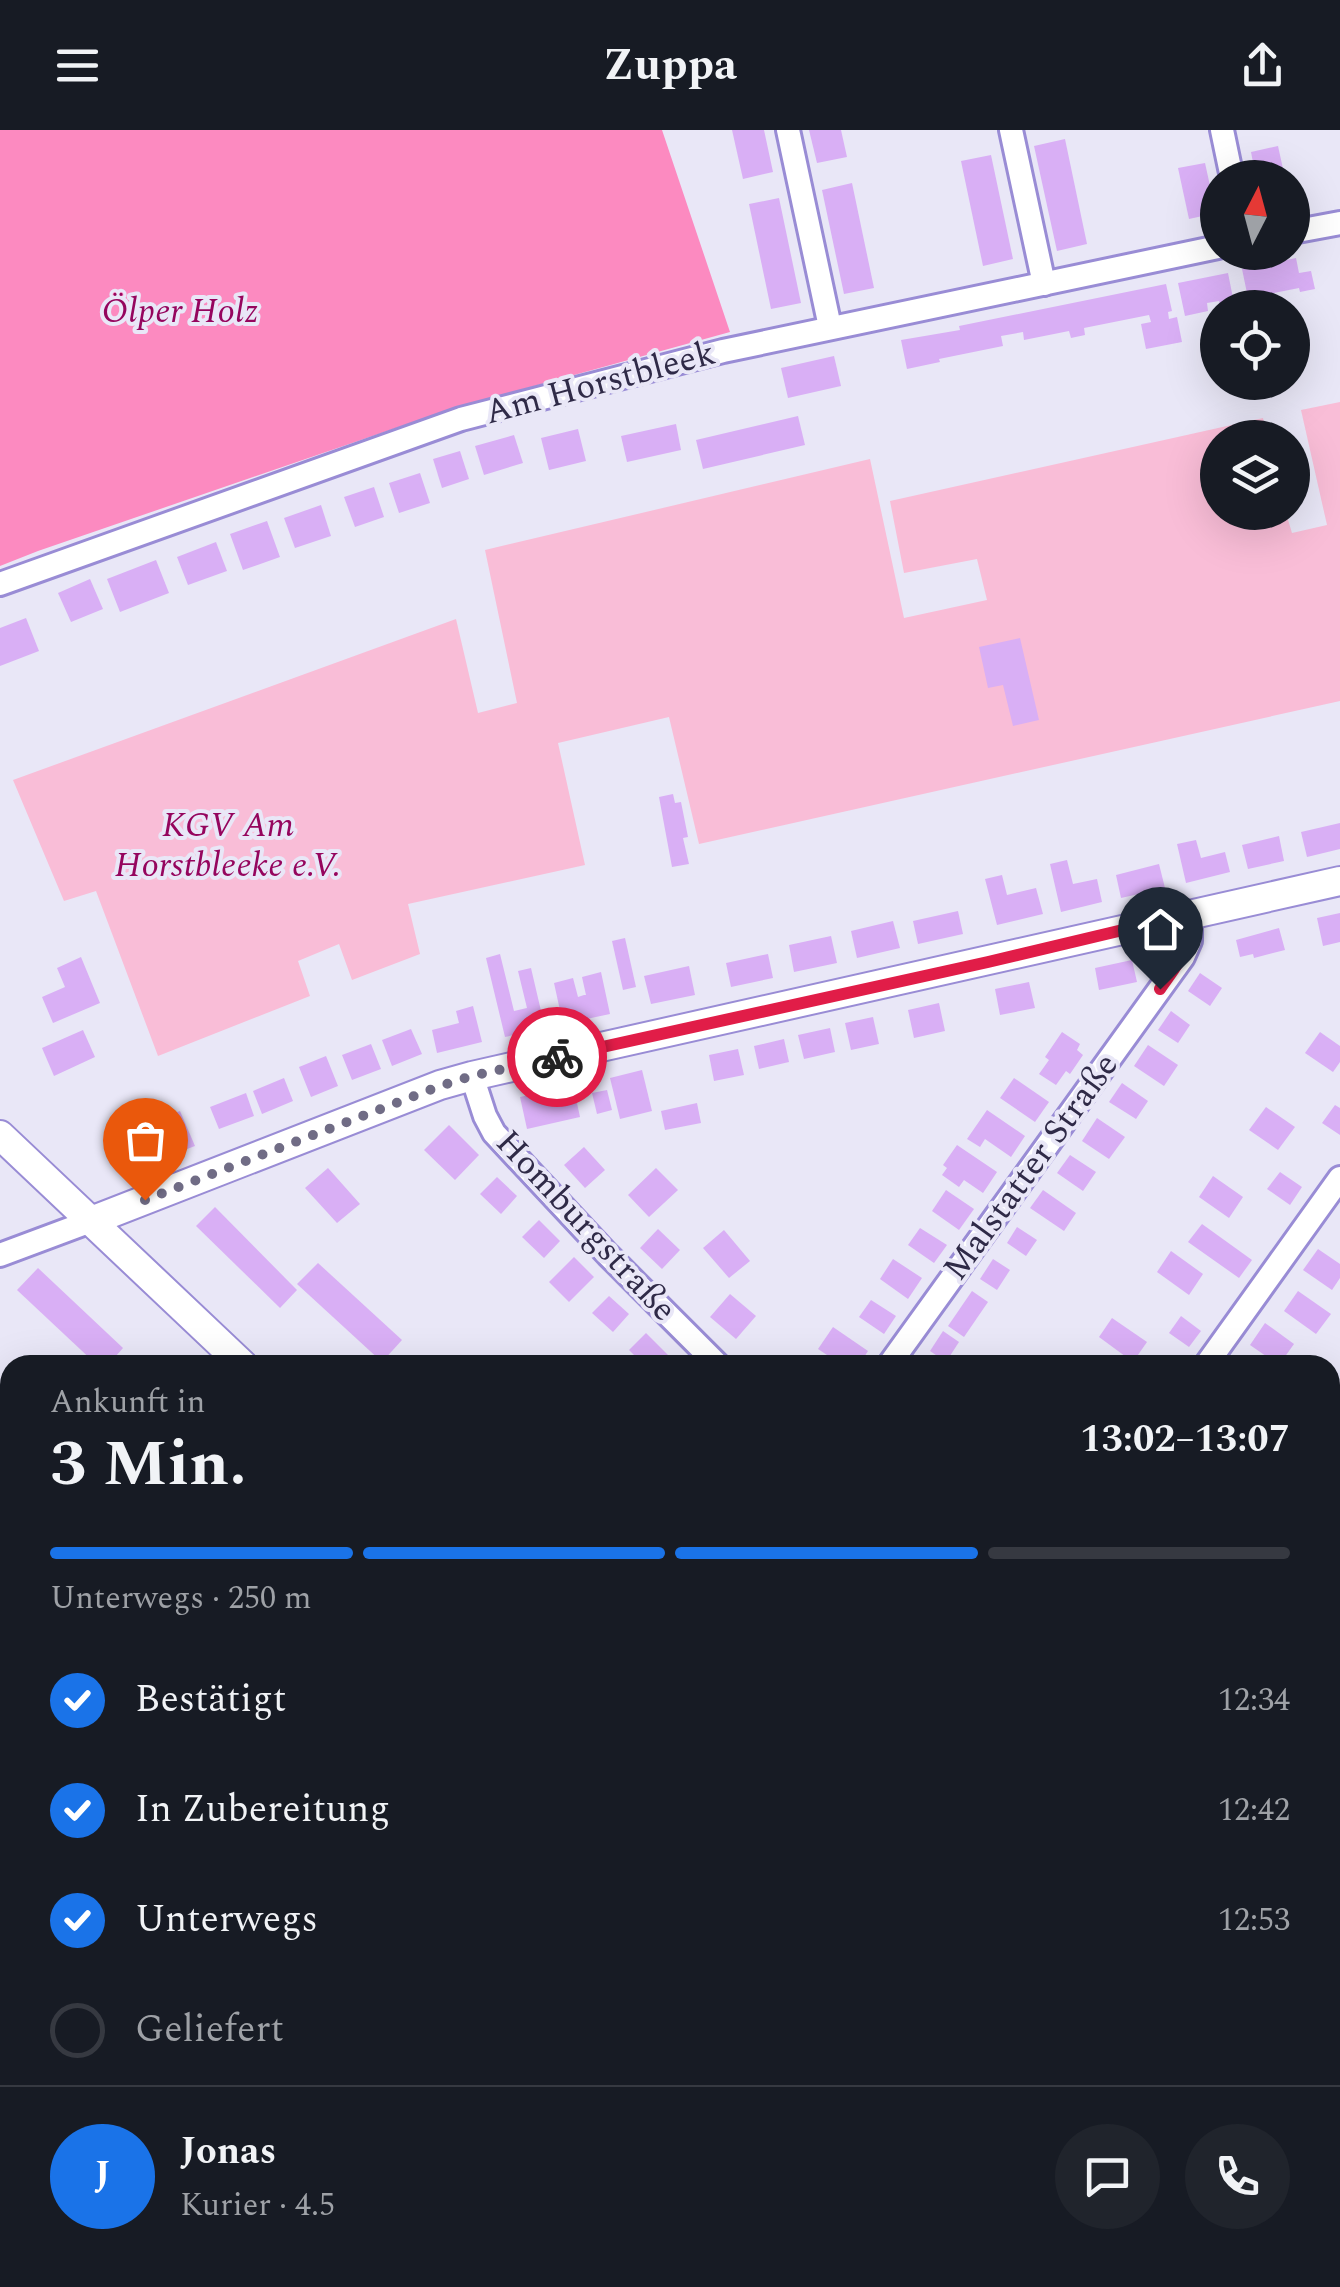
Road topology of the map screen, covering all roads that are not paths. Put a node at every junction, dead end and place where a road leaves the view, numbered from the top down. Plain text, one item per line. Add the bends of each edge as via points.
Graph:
1 (788, 130) edge
2 (1012, 130) edge
3 (1222, 130) edge
4 (1228, 160) edge
5 (1340, 223) edge
6 (1310, 229) edge
7 (1200, 251) edge
8 (1044, 284) junction
9 (830, 326) junction
10 (0, 584) edge
11 (1340, 881) edge
12 (1190, 914) junction
13 (472, 1076) junction
14 (0, 1135) edge
15 (1340, 1178) edge
16 (91, 1221) junction
17 (0, 1255) edge
18 (232, 1355) edge
19 (708, 1355) edge
20 (896, 1355) edge
21 (1213, 1355) edge

1 - 9 street
2 - 8 street
3 - 4 street
5 - 6 street
7 - 8 street, Am Horstbleek
8 - 9 street, Am Horstbleek
9 - 10 street, Am Horstbleek via 461,419
11 - 12 street
12 - 13 street
12 - 20 street, Malstatter Straße via 1183,957
13 - 16 street
13 - 19 street, Homburgstraße via 494,1132
14 - 16 street
15 - 21 street
16 - 17 street
16 - 18 street

